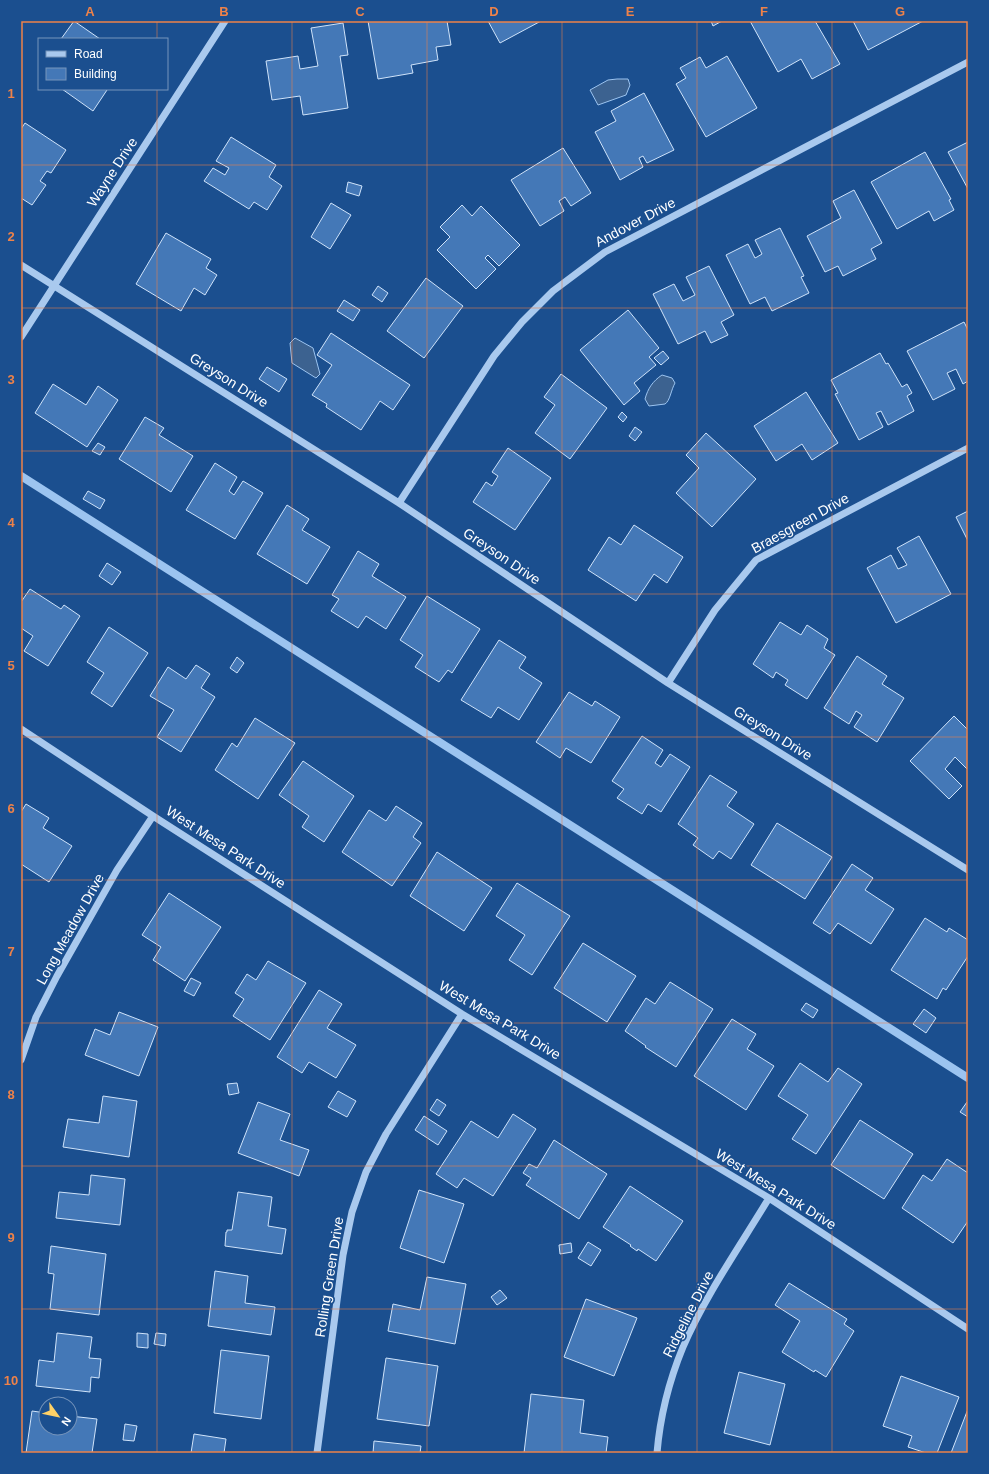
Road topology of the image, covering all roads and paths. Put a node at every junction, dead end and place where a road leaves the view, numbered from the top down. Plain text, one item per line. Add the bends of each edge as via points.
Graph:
1 (225, 21) edge
2 (968, 62) edge
3 (21, 264) edge
4 (55, 285) junction
5 (21, 337) edge
6 (968, 448) edge
7 (399, 503) junction
8 (668, 683) junction
9 (21, 728) edge
10 (153, 816) junction
11 (968, 870) edge
12 (462, 1014) junction
13 (21, 1060) edge
14 (769, 1198) junction
15 (968, 1329) edge
16 (317, 1453) edge
17 (657, 1453) edge

1 - 4 street, Wayne Drive
2 - 7 street, Andover Drive via 605,252 587,264 553,291 522,322 494,356
3 - 4 street, Greyson Drive
4 - 5 street, Wayne Drive
4 - 7 street, Greyson Drive
6 - 8 street, Braesgreen Drive via 756,560 715,610
7 - 8 street, Greyson Drive
8 - 11 street, Greyson Drive
9 - 10 street, West Mesa Park Drive
10 - 12 street, West Mesa Park Drive
10 - 13 street, Long Meadow Drive via 117,870 57,976 36,1017
12 - 14 street, West Mesa Park Drive
12 - 16 street, Rolling Green Drive via 386,1134 366,1172 352,1212 343,1255
14 - 15 street, West Mesa Park Drive
14 - 17 street, Ridgeline Drive via 703,1307 683,1347 668,1390

